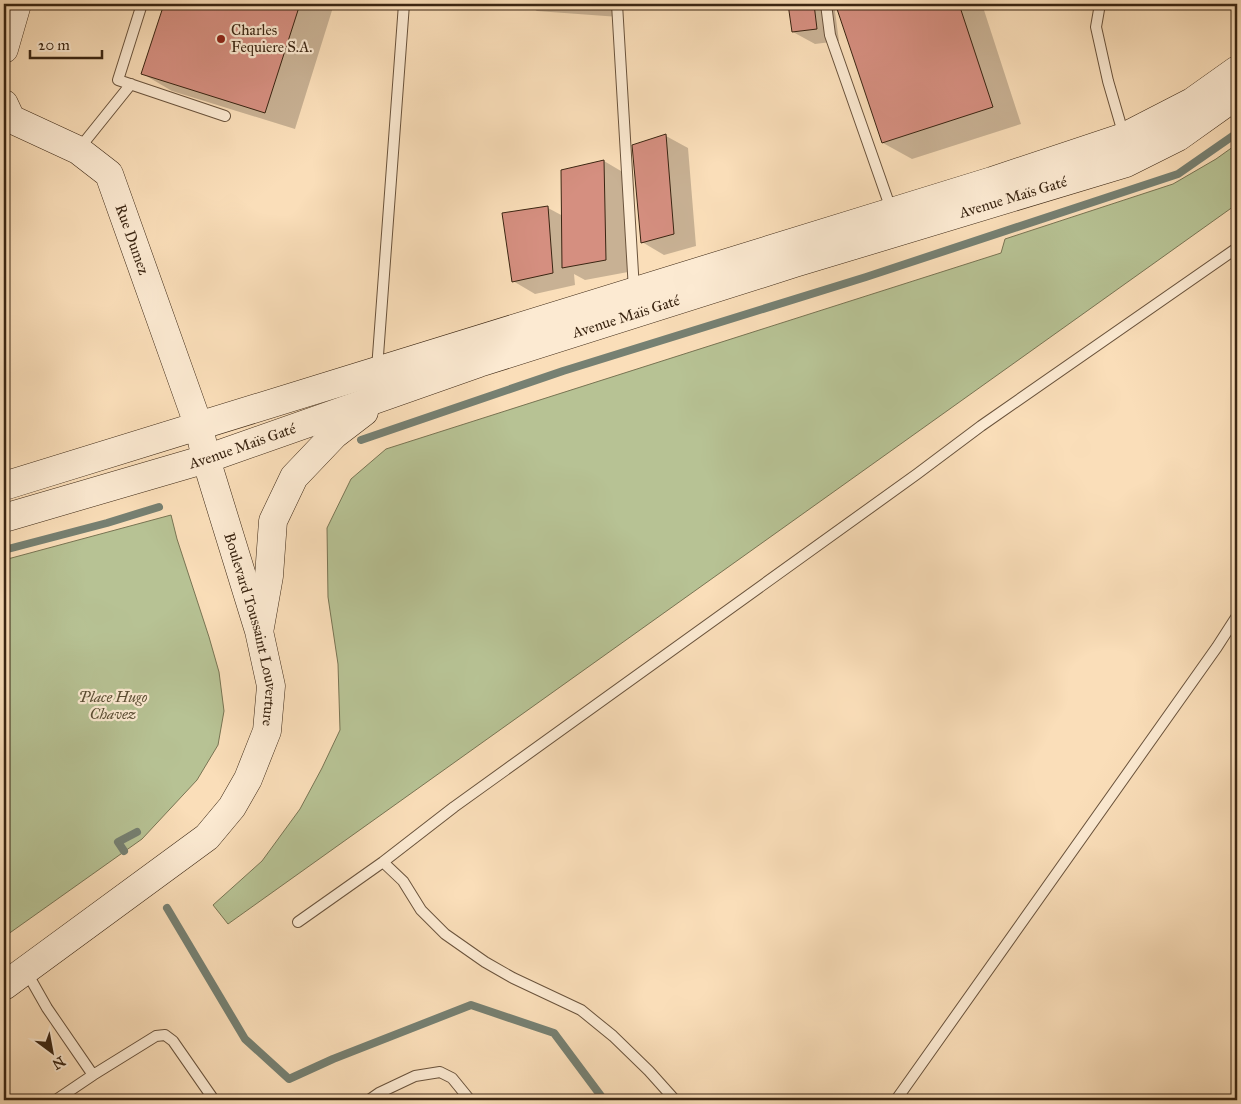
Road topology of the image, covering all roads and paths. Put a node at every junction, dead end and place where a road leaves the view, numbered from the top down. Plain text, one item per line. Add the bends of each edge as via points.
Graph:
1 (17, 4) edge
2 (142, 4) edge
3 (404, 4) edge
4 (617, 4) edge
5 (826, 4) edge
6 (1100, 4) edge
7 (4, 49) edge
8 (1237, 70) edge
9 (131, 84) junction
10 (1237, 95) edge
11 (4, 104) edge
12 (225, 116) dead end
13 (1124, 137) junction
14 (78, 150) junction
15 (892, 212) junction
16 (1237, 248) edge
17 (634, 292) junction
18 (380, 385) junction
19 (199, 427) junction
20 (206, 459) junction
21 (4, 486) edge
22 (4, 518) edge
23 (1237, 616) edge
24 (259, 631) junction
25 (383, 862) junction
26 (298, 922) dead end
27 (26, 971) junction
28 (4, 986) edge
29 (93, 1075) junction
30 (56, 1100) edge
31 (214, 1100) edge
32 (369, 1100) edge
33 (470, 1100) edge
34 (675, 1100) edge
35 (896, 1100) edge

1 - 7 main road
2 - 9 lane via 118,80
3 - 18 lane
4 - 17 lane
5 - 15 lane via 830,35
6 - 13 lane via 1096,27
8 - 13 main road, Avenue Maïs Gaté via 1192,102
9 - 12 lane
9 - 14 lane
10 - 18 main road, Avenue Maïs Gaté via 1178,137 1126,163 479,363
11 - 14 main road, Rue Dumez via 11,119
13 - 15 main road, Avenue Maïs Gaté
14 - 19 main road, Rue Dumez via 109,174
15 - 17 main road, Avenue Maïs Gaté
16 - 25 lane via 981,426 454,807
17 - 18 main road, Avenue Maïs Gaté
18 - 19 main road, Avenue Maïs Gaté
18 - 20 main road, Avenue Maïs Gaté
18 - 24 main road via 294,477 272,521 269,576
19 - 20 main road, Boulevard Toussaint Louverture
19 - 21 main road, Avenue Maïs Gaté
20 - 22 main road, Avenue Maïs Gaté
20 - 24 main road, Boulevard Toussaint Louverture
23 - 35 lane
24 - 27 main road, Boulevard Toussaint Louverture via 271,686 267,731 248,779 232,807 207,837
25 - 26 lane
25 - 34 lane via 404,881 421,910 445,934 513,978 581,1010 613,1036
27 - 28 main road, Boulevard Toussaint Louverture
27 - 29 lane
29 - 30 lane
29 - 31 lane via 156,1036 165,1035 173,1041
32 - 33 lane via 415,1076 440,1072 452,1078

